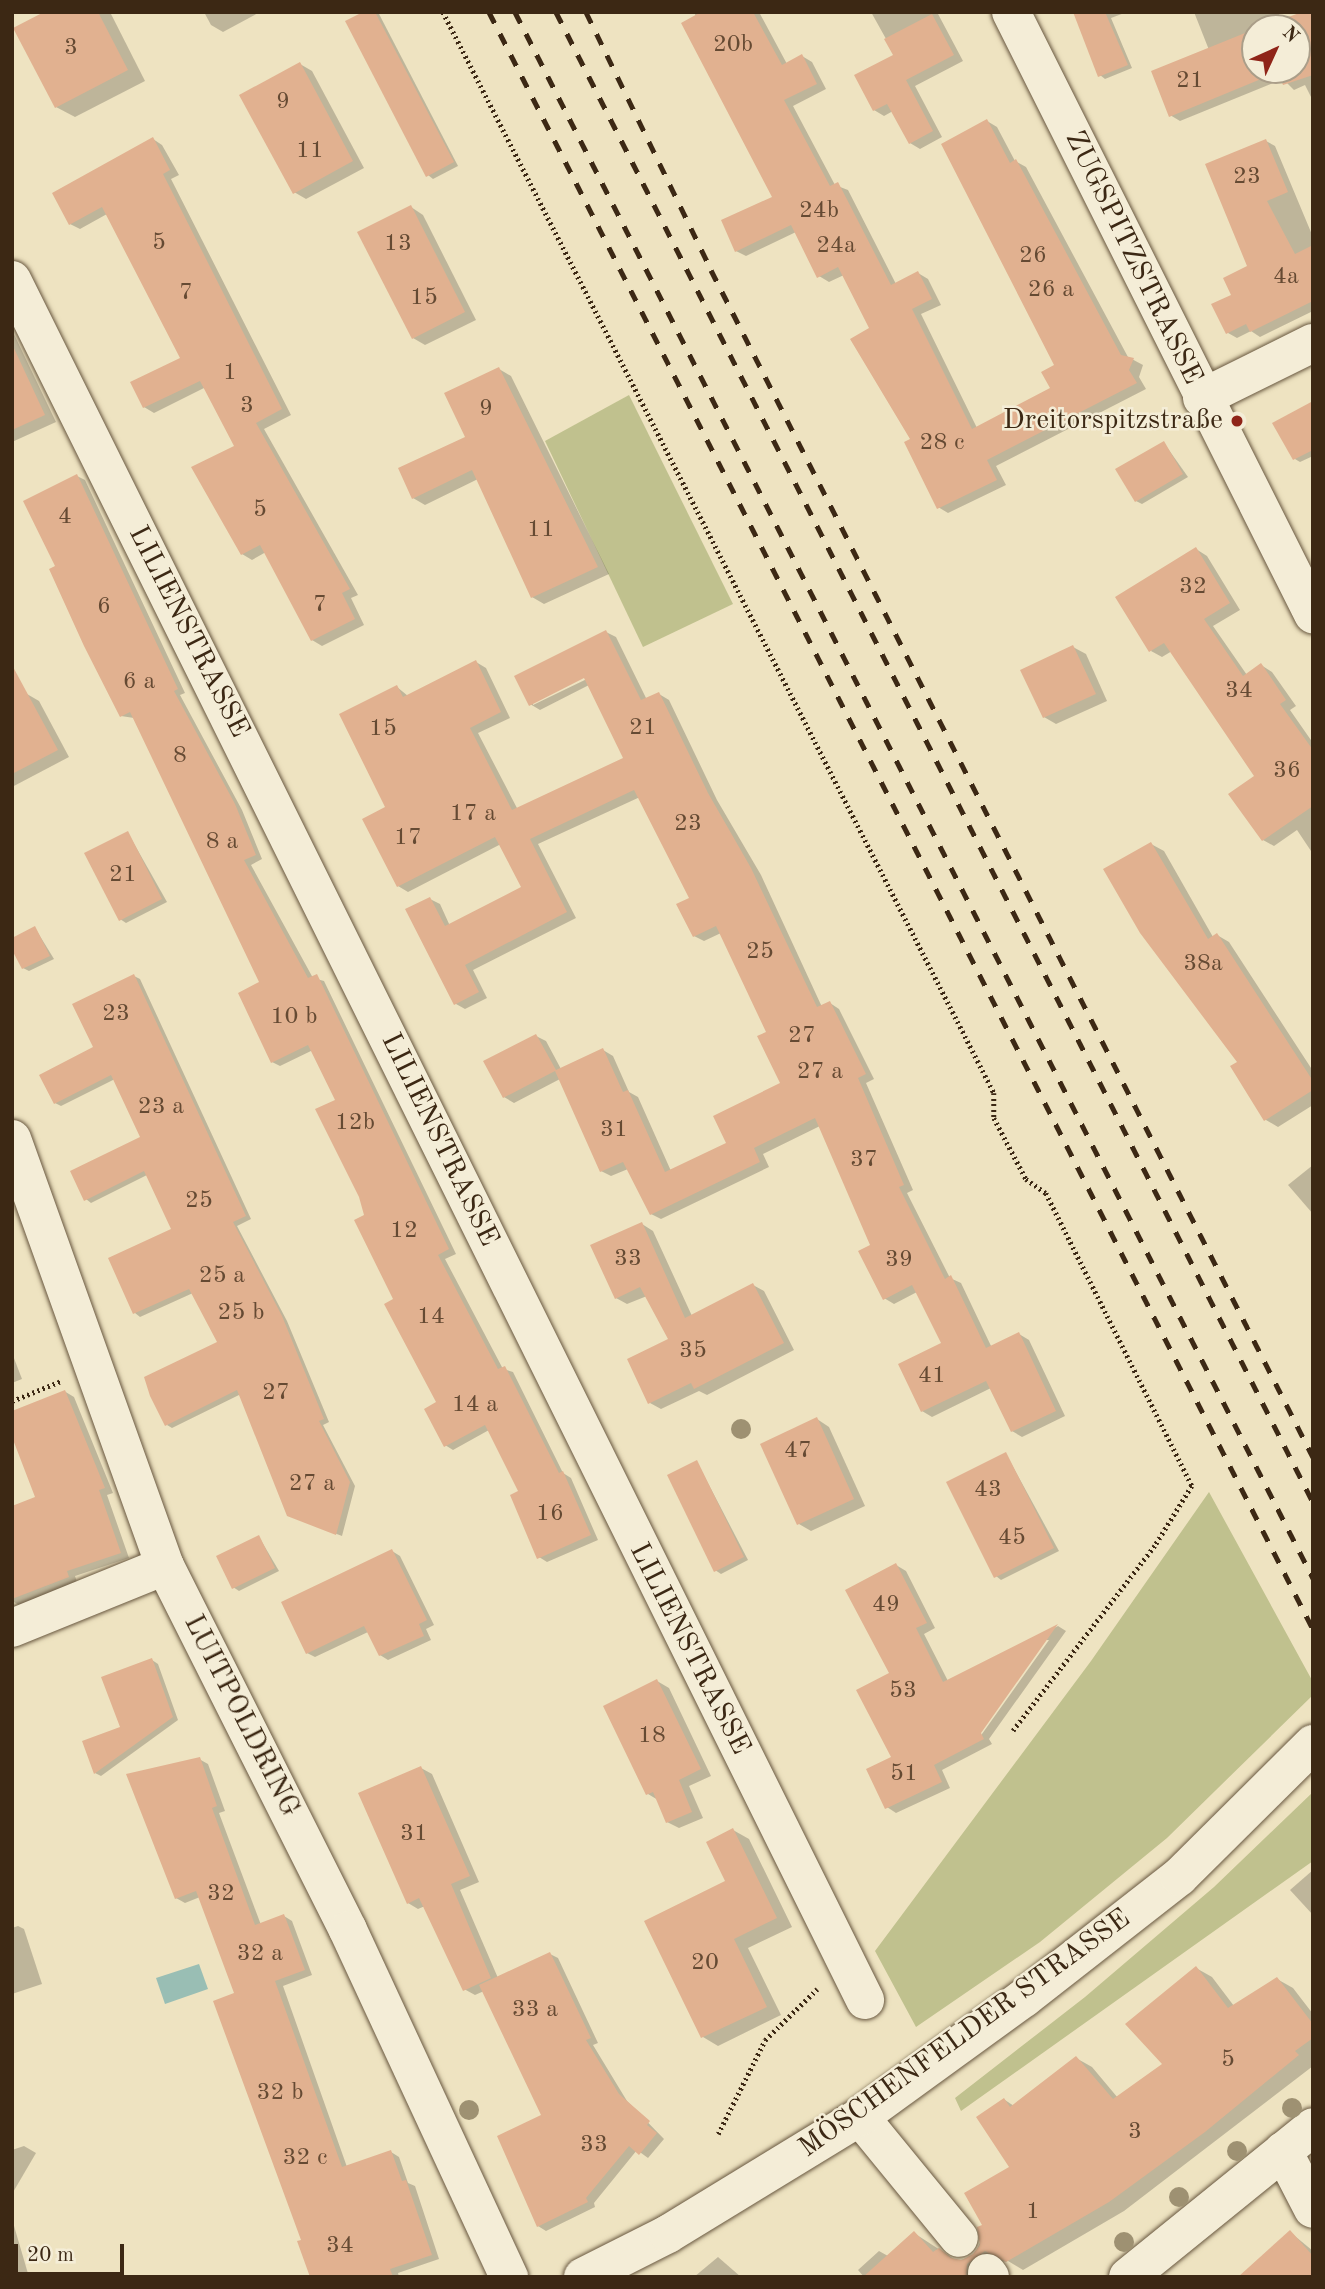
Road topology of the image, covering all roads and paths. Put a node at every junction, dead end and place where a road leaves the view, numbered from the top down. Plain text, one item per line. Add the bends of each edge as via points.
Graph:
1 (443, 12) edge
2 (1011, 12) edge
3 (12, 280) edge
4 (1313, 343) edge
5 (1202, 398) junction
6 (1313, 614) edge
7 (12, 1139) edge
8 (61, 1381) dead end
9 (12, 1401) edge
10 (165, 1566) junction
11 (12, 1628) edge
12 (1013, 1731) dead end
13 (1313, 1744) edge
14 (845, 1961) junction
15 (865, 2000) dead end
16 (860, 2117) junction
17 (1313, 2127) edge
18 (718, 2134) dead end
19 (1283, 2151) junction
20 (1313, 2208) edge
21 (959, 2238) dead end
22 (509, 2277) edge
23 (583, 2277) edge
24 (1128, 2277) edge

1 - 12 path via 994,1093 994,1118 1026,1179 1046,1193 1192,1486 1155,1546
2 - 5 street, ZUGSPITZSTRASSE
3 - 14 street, LILIENSTRASSE
4 - 5 street
5 - 6 street, ZUGSPITZSTRASSE
7 - 10 street, LUITPOLDRING
8 - 9 path
10 - 11 street
10 - 22 street, LUITPOLDRING via 348,1930
13 - 16 street, MÖSCHENFELDER STRASSE via 1179,1877
14 - 15 street, LILIENSTRASSE
14 - 18 path via 765,2040
16 - 21 street
16 - 23 street, MÖSCHENFELDER STRASSE via 668,2234
17 - 19 street
19 - 20 street
19 - 24 street

